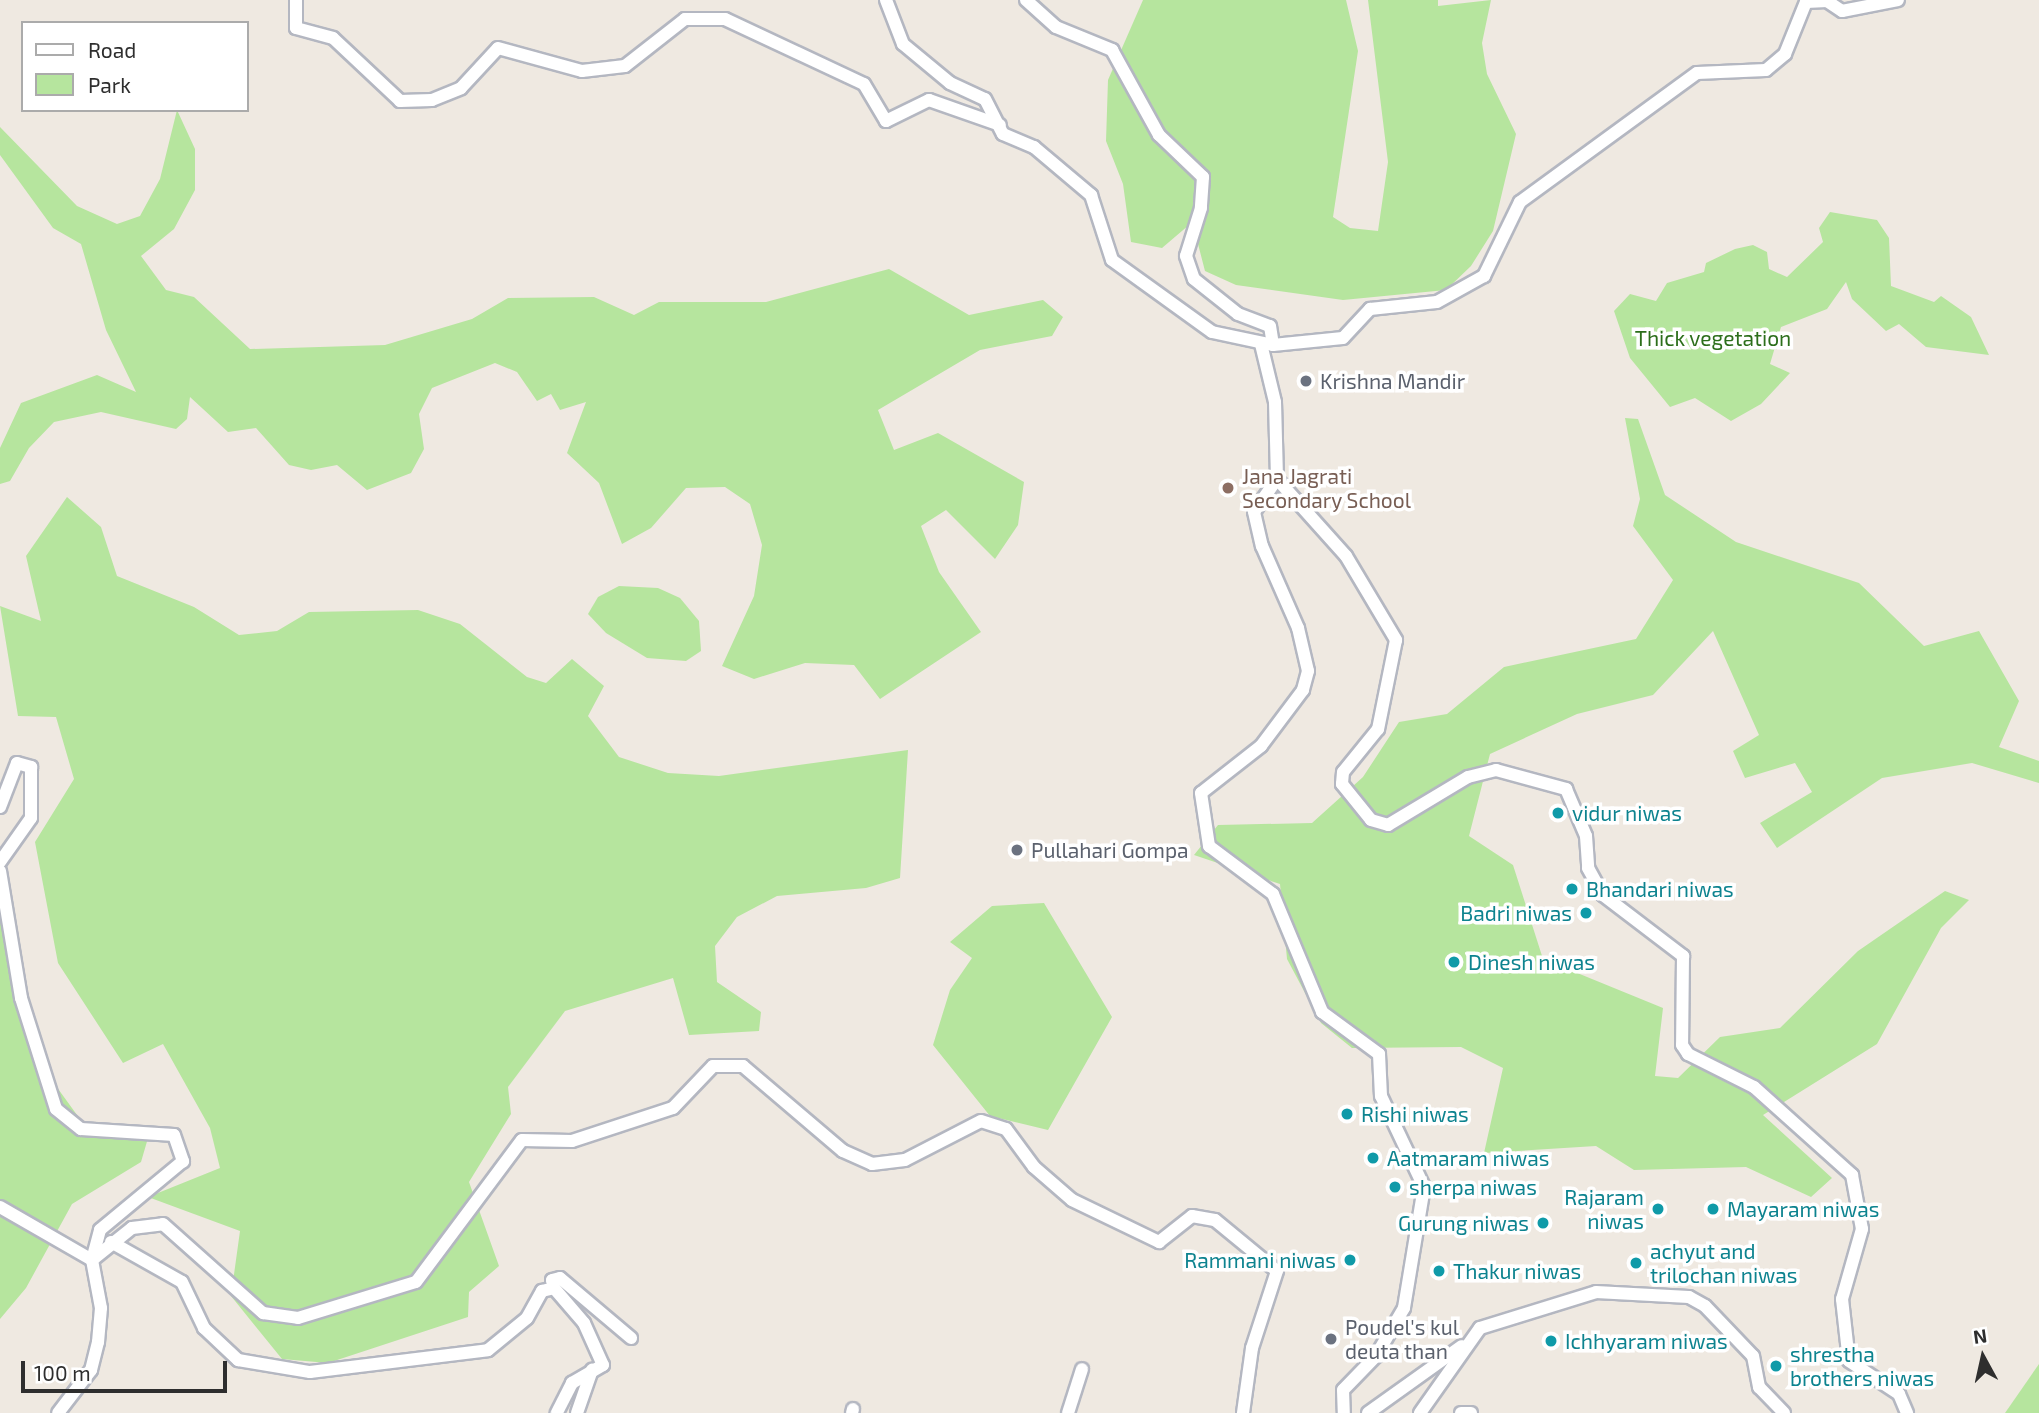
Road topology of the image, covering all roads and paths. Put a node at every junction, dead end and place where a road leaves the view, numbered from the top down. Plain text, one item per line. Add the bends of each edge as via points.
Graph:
1 (296, 0) edge
2 (886, 0) edge
3 (1026, 0) edge
4 (1898, 0) edge
5 (1000, 125) junction
6 (1272, 344) junction
7 (1277, 479) junction
8 (0, 807) edge
9 (0, 862) edge
10 (0, 871) edge
11 (0, 1207) edge
12 (111, 1242) junction
13 (92, 1260) junction
14 (554, 1288) junction
15 (631, 1338) dead end
16 (1468, 1342) junction
17 (1082, 1369) dead end
18 (592, 1370) junction
19 (58, 1413) edge
20 (557, 1413) edge
21 (578, 1413) edge
22 (1068, 1413) edge
23 (1243, 1413) edge
24 (1344, 1413) edge
25 (1367, 1413) edge
26 (1420, 1413) edge
27 (1461, 1413) edge
28 (1471, 1413) edge
29 (1784, 1413) edge
30 (1907, 1413) edge

1 - 5 street via 296,29 333,38 400,101 432,100 461,88 498,48 582,71 625,66 685,19 725,19 864,84 886,121 929,100
2 - 5 street via 903,44 950,83 985,99
3 - 6 street via 1056,27 1112,50 1159,135 1203,177 1201,208 1186,256 1194,279 1238,314 1270,326
4 - 6 street via 1842,11 1827,1 1806,2 1785,54 1766,70 1697,73 1520,202 1484,276 1437,302 1370,309 1343,338
5 - 6 street via 1003,134 1034,146 1091,195 1112,260 1212,332
6 - 7 street
7 - 24 street via 1254,512 1308,671 1303,690 1261,746 1201,793 1209,846 1273,894 1322,1012 1379,1054 1381,1096 1424,1187 1404,1307 1376,1356 1343,1390
7 - 30 street via 1346,556 1396,640 1378,729 1343,772 1342,783 1371,820 1388,825 1468,777 1496,770 1566,789 1586,836 1588,868 1604,895 1683,956 1682,1045 1688,1054 1754,1087 1852,1175 1862,1229 1842,1299 1849,1361 1899,1394
8 - 9 street via 17,763 31,767 31,818
10 - 13 street via 21,998 56,1109 81,1129 174,1135 183,1161 100,1230
11 - 13 street
12 - 13 street
12 - 14 street via 182,1282 204,1328 238,1360 310,1371 488,1350 527,1318 542,1291
12 - 23 street via 132,1228 163,1224 263,1313 298,1318 416,1282 522,1140 572,1141 673,1108 713,1066 743,1066 843,1151 872,1164 905,1160 981,1121 1006,1129 1034,1167 1072,1200 1158,1242 1192,1216 1216,1220 1277,1271 1252,1348
13 - 19 street via 101,1308 98,1342 91,1370
14 - 15 street via 552,1280 560,1278
14 - 18 street via 590,1333 603,1365
16 - 25 street
16 - 26 street
16 - 29 street via 1490,1323 1596,1292 1689,1297 1741,1340 1754,1356 1759,1387
17 - 22 street
18 - 20 street via 572,1383
18 - 21 street
27 - 28 street

